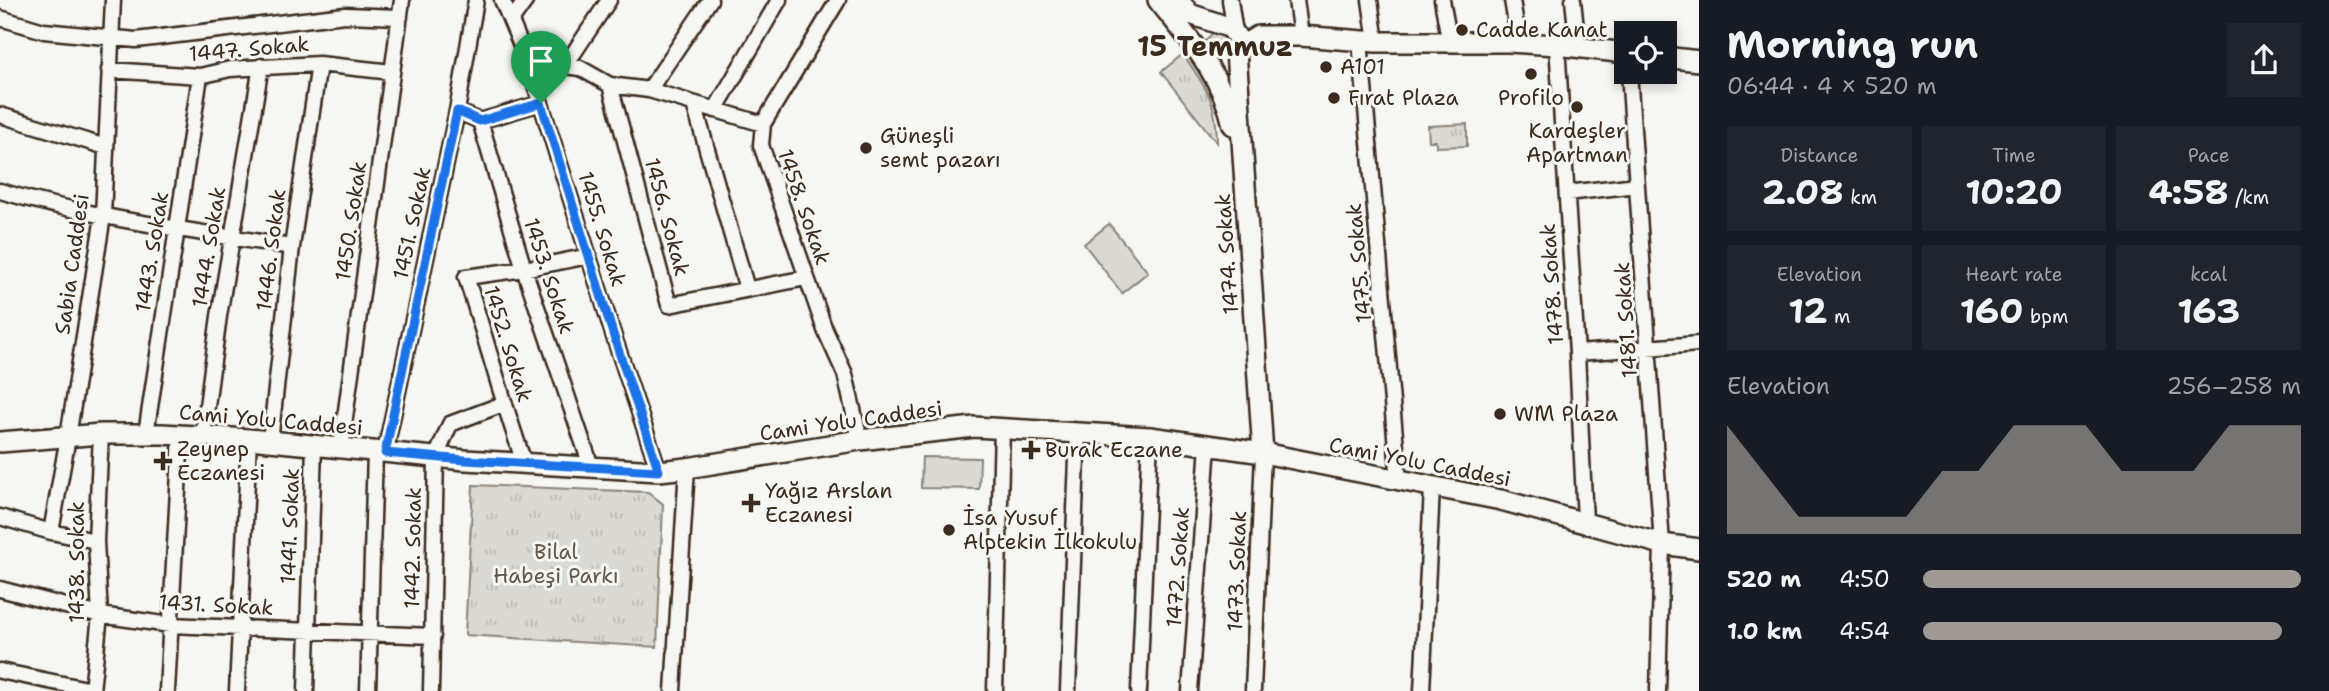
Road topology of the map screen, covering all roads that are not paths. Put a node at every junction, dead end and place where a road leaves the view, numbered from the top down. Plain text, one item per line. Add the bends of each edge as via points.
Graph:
1 (113, 0) edge
2 (402, 0) edge
3 (476, 0) edge
4 (502, 0) edge
5 (526, 0) edge
6 (610, 0) edge
7 (710, 0) edge
8 (779, 0) edge
9 (837, 0) edge
10 (1158, 0) edge
11 (1178, 0) edge
12 (1230, 0) edge
13 (1296, 0) edge
14 (1370, 0) edge
15 (1442, 0) edge
16 (1512, 0) edge
17 (1573, 0) edge
18 (400, 17) junction
19 (0, 18) edge
20 (511, 21) junction
21 (1301, 36) junction
22 (112, 37) junction
23 (1232, 39) junction
24 (1368, 41) junction
25 (1519, 43) junction
26 (1450, 44) junction
27 (1557, 45) junction
28 (1578, 48) junction
29 (1201, 52) junction
30 (1614, 52) edge
31 (1677, 58) edge
32 (1699, 61) edge
33 (319, 64) junction
34 (565, 65) junction
35 (261, 66) junction
36 (109, 71) junction
37 (392, 72) junction
38 (200, 76) junction
39 (533, 76) junction
40 (1630, 84) edge
41 (610, 85) junction
42 (649, 90) junction
43 (541, 103) junction
44 (694, 104) junction
45 (715, 110) junction
46 (457, 111) junction
47 (0, 115) edge
48 (480, 121) junction
49 (762, 124) junction
50 (106, 147) junction
51 (1244, 177) junction
52 (1637, 185) junction
53 (0, 191) edge
54 (1567, 193) junction
55 (103, 216) junction
56 (177, 229) junction
57 (232, 237) junction
58 (292, 247) junction
59 (589, 256) junction
60 (524, 269) junction
61 (806, 278) junction
62 (747, 289) junction
63 (1699, 344) edge
64 (1648, 348) junction
65 (1577, 353) junction
66 (503, 404) junction
67 (1002, 427) junction
68 (1078, 432) junction
69 (101, 434) junction
70 (146, 435) junction
71 (181, 435) junction
72 (203, 436) junction
73 (68, 437) junction
74 (1150, 437) junction
75 (249, 439) junction
76 (860, 440) junction
77 (270, 441) junction
78 (0, 442) edge
79 (1208, 445) junction
80 (314, 446) junction
81 (341, 447) junction
82 (380, 453) junction
83 (1263, 453) junction
84 (436, 457) junction
85 (524, 462) junction
86 (591, 466) junction
87 (687, 468) junction
88 (659, 471) junction
89 (1399, 481) junction
90 (1432, 488) junction
91 (0, 517) edge
92 (1585, 521) junction
93 (51, 532) junction
94 (96, 541) junction
95 (1662, 544) junction
96 (1699, 549) edge
97 (0, 589) edge
98 (100, 615) junction
99 (170, 625) junction
100 (240, 628) junction
101 (308, 631) junction
102 (370, 634) junction
103 (433, 636) junction
104 (0, 671) edge
105 (92, 691) edge
106 (167, 691) edge
107 (237, 691) edge
108 (306, 691) edge
109 (368, 691) edge
110 (430, 691) edge
111 (673, 691) edge
112 (995, 691) edge
113 (1068, 691) edge
114 (1139, 691) edge
115 (1190, 691) edge
116 (1253, 691) edge
117 (1422, 691) edge
118 (1658, 691) edge

1 - 22 street, Sabia Caddesi
2 - 18 street, 1450. Sokak
3 - 46 street, 1451. Sokak
4 - 20 street, 1455. Sokak
5 - 20 street
6 - 34 street
7 - 42 street
8 - 45 street
9 - 49 street
10 - 29 street
11 - 23 street via 1190,14
12 - 23 street
13 - 21 street
14 - 24 street, 1475. Sokak
15 - 26 street
16 - 25 street
17 - 28 street
18 - 22 street via 345,15 136,40
18 - 37 street, 1450. Sokak
19 - 22 street via 44,31
20 - 39 street, 1455. Sokak
21 - 23 street
21 - 24 street
22 - 36 street, Sabia Caddesi
23 - 29 street via 1233,57 1222,63 1210,61
23 - 29 street via 1214,24 1204,30
23 - 51 street, 1474. Sokak
24 - 26 street
24 - 89 street, 1475. Sokak
25 - 26 street
25 - 27 street
27 - 28 street
27 - 54 street, 1478. Sokak
28 - 30 street
29 - 51 street via 1230,113
31 - 32 street
33 - 35 street, 1447. Sokak
33 - 37 street, 1447. Sokak
33 - 58 street, 1446. Sokak
34 - 39 street
34 - 41 street
35 - 38 street, 1447. Sokak
35 - 57 street, 1444. Sokak
36 - 38 street, 1447. Sokak
36 - 50 street, Sabia Caddesi
37 - 81 street, 1450. Sokak
38 - 56 street, 1443. Sokak
39 - 43 street, 1455. Sokak
40 - 52 street, 1481. Sokak
41 - 42 street
41 - 62 street, 1456. Sokak via 669,305
42 - 44 street
43 - 48 street
43 - 59 street, 1455. Sokak
44 - 45 street
44 - 62 street
45 - 49 street
46 - 48 street
46 - 82 street, 1451. Sokak
47 - 50 street
48 - 60 street, 1453. Sokak
49 - 61 street, 1458. Sokak via 761,145
50 - 55 street, Sabia Caddesi
51 - 83 street, 1474. Sokak
52 - 54 street
52 - 64 street, 1481. Sokak
53 - 55 street
54 - 65 street, 1478. Sokak
55 - 56 street
55 - 73 street, Sabia Caddesi
56 - 57 street
56 - 70 street, 1443. Sokak
57 - 58 street
57 - 72 street, 1444. Sokak
58 - 77 street, 1446. Sokak
59 - 60 street, 1452. Sokak
59 - 88 street, 1455. Sokak
60 - 66 street, 1452. Sokak via 466,276
60 - 86 street, 1453. Sokak
61 - 62 street, 1456. Sokak
61 - 76 street, 1458. Sokak via 845,374
63 - 64 street
64 - 65 street
64 - 95 street, 1481. Sokak
65 - 92 street, 1478. Sokak
66 - 84 street, 1442. Sokak via 450,424
66 - 85 street, 1452. Sokak
67 - 68 street, Cami Yolu Caddesi
67 - 76 street, Cami Yolu Caddesi
67 - 112 street
68 - 74 street, Cami Yolu Caddesi
68 - 113 street
69 - 70 street, Cami Yolu Caddesi
69 - 73 street, Cami Yolu Caddesi
69 - 94 street, 1438. Sokak
70 - 71 street, Cami Yolu Caddesi
71 - 72 street, Cami Yolu Caddesi
71 - 99 street
72 - 75 street, Cami Yolu Caddesi
73 - 78 street, Cami Yolu Caddesi
73 - 93 street, Sabia Caddesi
74 - 79 street, Cami Yolu Caddesi
74 - 114 street
75 - 77 street, Cami Yolu Caddesi
75 - 100 street
76 - 87 street, Cami Yolu Caddesi
77 - 80 street, Cami Yolu Caddesi
79 - 83 street, Cami Yolu Caddesi
79 - 115 street, 1472. Sokak
80 - 81 street, Cami Yolu Caddesi
80 - 101 street, 1441. Sokak
81 - 82 street, Cami Yolu Caddesi
82 - 84 street, Cami Yolu Caddesi
82 - 102 street, 1451. Sokak
83 - 89 street, Cami Yolu Caddesi
83 - 116 street, 1473. Sokak
84 - 85 street, Cami Yolu Caddesi
84 - 103 street, 1442. Sokak
85 - 86 street, Cami Yolu Caddesi
86 - 88 street, Cami Yolu Caddesi
87 - 88 street, Cami Yolu Caddesi
87 - 111 street
89 - 90 street, Cami Yolu Caddesi
90 - 92 street, Cami Yolu Caddesi
90 - 117 street
91 - 93 street
92 - 95 street, Cami Yolu Caddesi
93 - 94 street
94 - 98 street, 1438. Sokak
95 - 96 street, Cami Yolu Caddesi
95 - 118 street, 1481. Sokak
97 - 98 street, 1431. Sokak
98 - 99 street, 1431. Sokak
98 - 105 street, 1438. Sokak
99 - 100 street, 1431. Sokak
99 - 106 street
100 - 101 street, 1431. Sokak
100 - 107 street
101 - 102 street, 1431. Sokak
101 - 108 street, 1441. Sokak
102 - 103 street, 1431. Sokak
102 - 109 street, 1451. Sokak
103 - 110 street, 1442. Sokak
104 - 105 street

